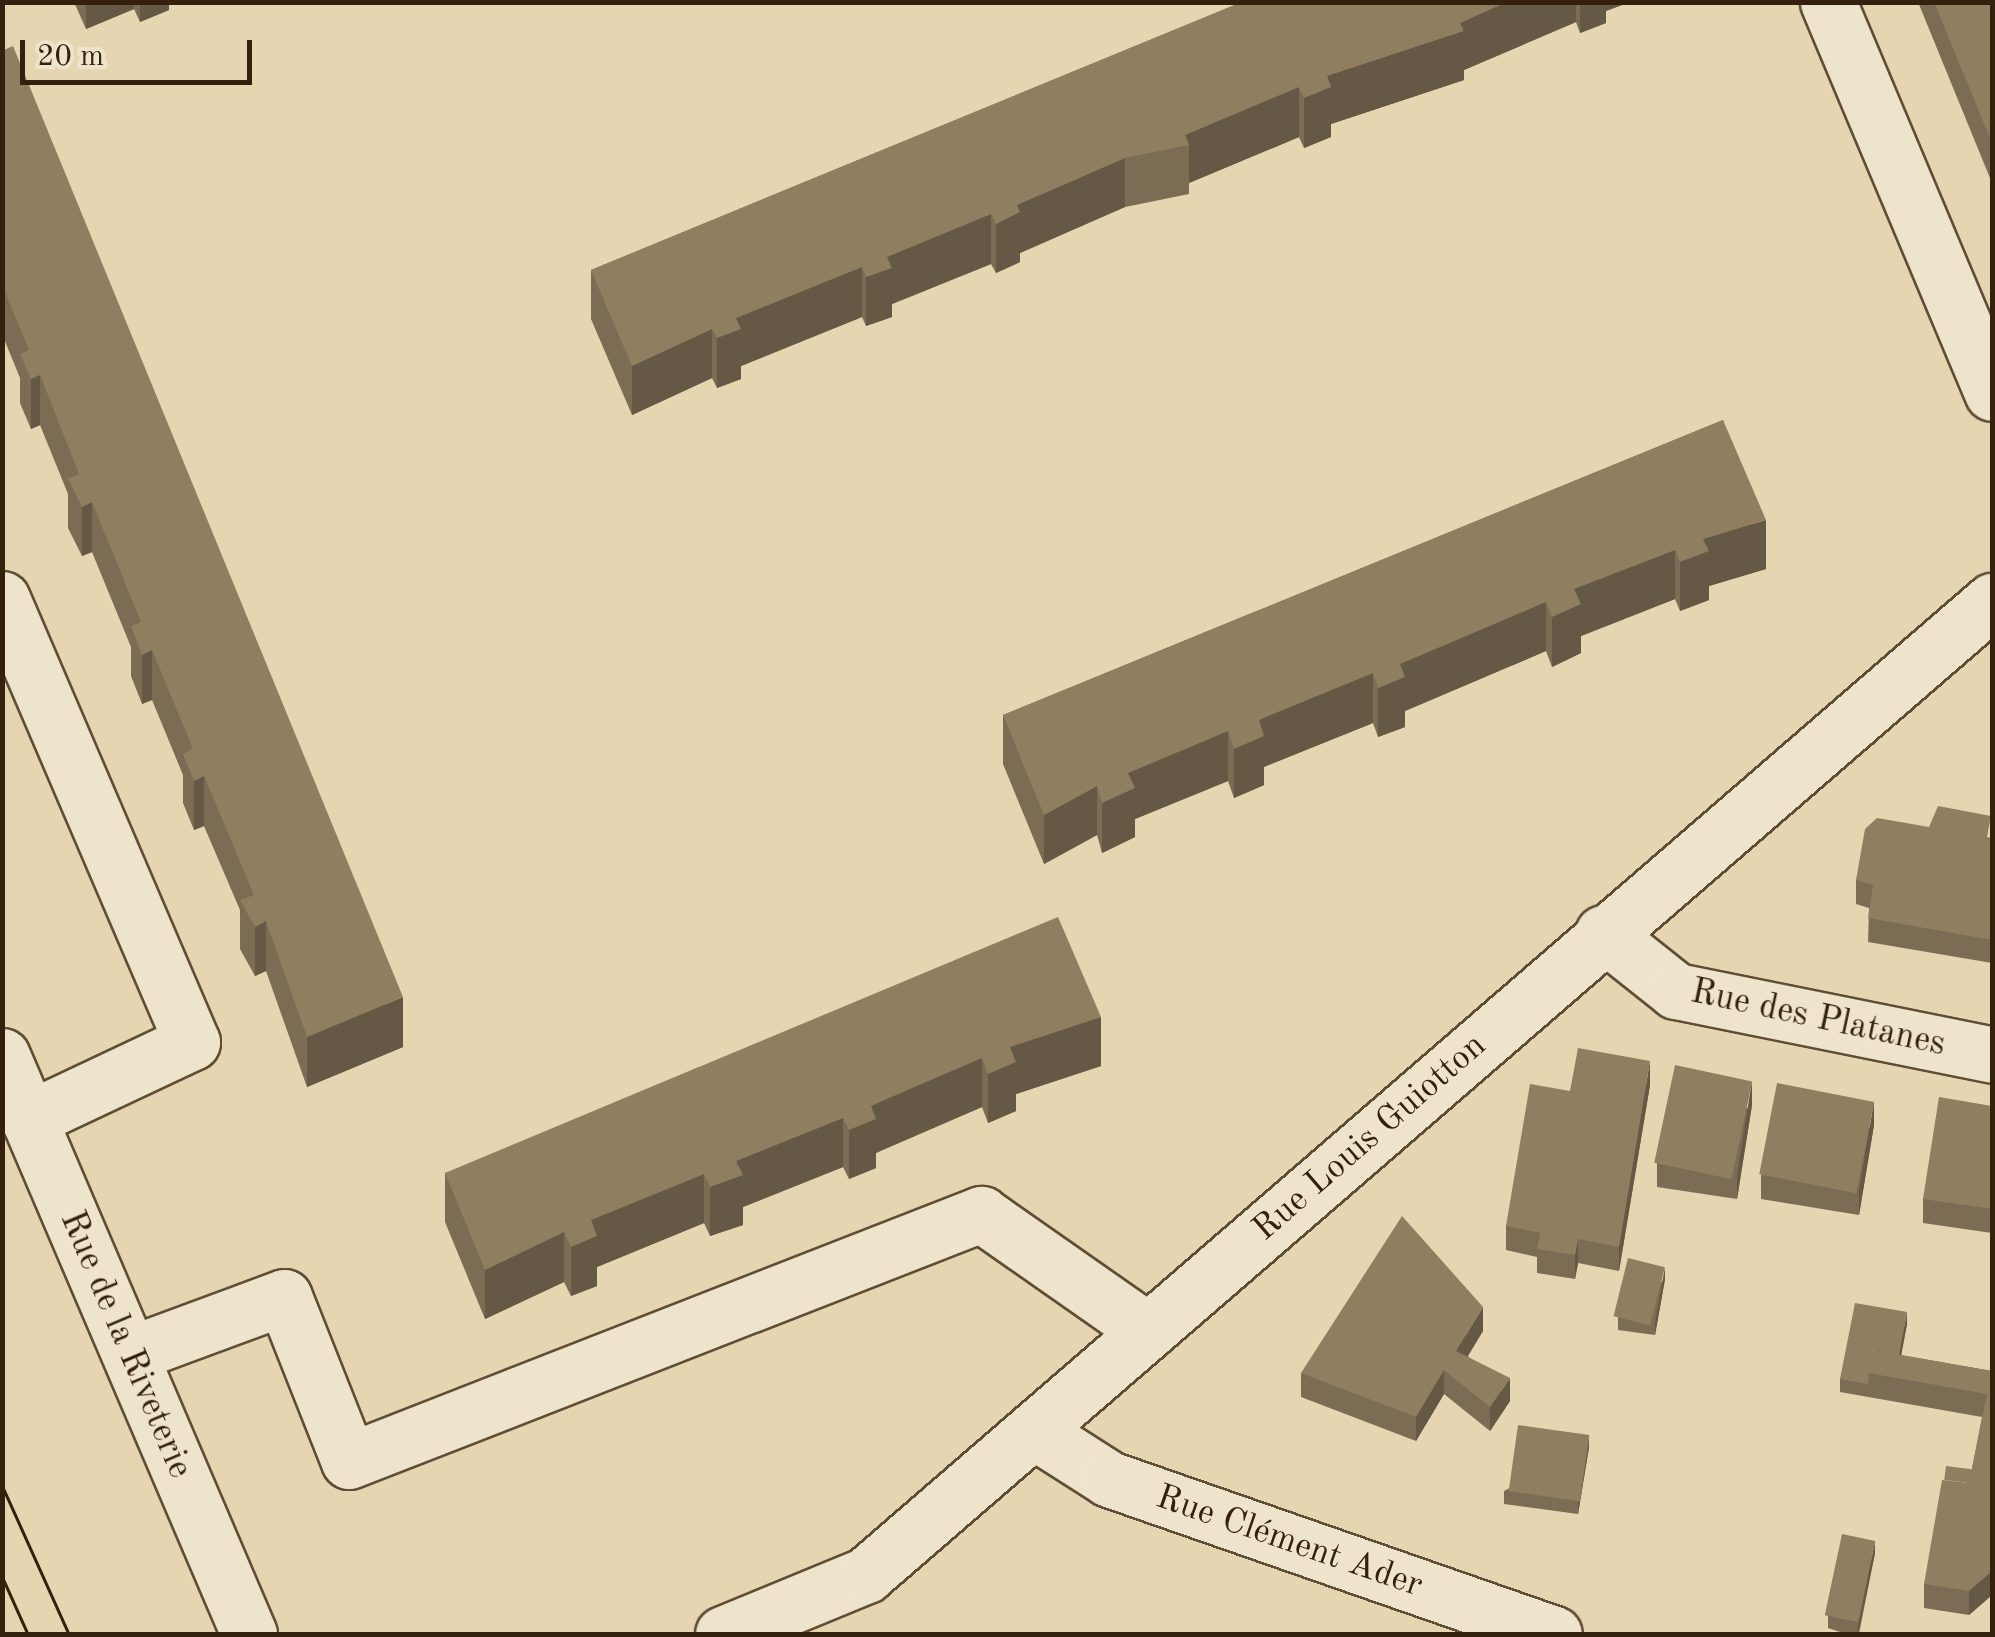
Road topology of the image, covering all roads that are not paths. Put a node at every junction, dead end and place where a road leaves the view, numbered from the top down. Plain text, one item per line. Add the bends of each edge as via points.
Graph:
1 (1828, 2) edge
2 (1992, 393) edge
3 (2, 599) edge
4 (1992, 602) edge
5 (1603, 934) junction
6 (1992, 1054) edge
7 (2, 1056) edge
8 (28, 1119) junction
9 (1148, 1331) junction
10 (133, 1352) junction
11 (1034, 1431) junction
12 (249, 1634) edge
13 (723, 1634) edge
14 (1554, 1634) edge

1 - 2 street
3 - 8 street via 192,1042
4 - 5 street, Rue Louis Guiotton
5 - 6 street, Rue des Platanes via 1646,975 1694,997
5 - 9 street, Rue Louis Guiotton
7 - 8 street, Rue de la Riveterie
8 - 10 street, Rue de la Riveterie
9 - 10 street via 981,1214 350,1462 284,1297
9 - 11 street, Rue Louis Guiotton
10 - 12 street, Rue de la Riveterie
11 - 13 street, Rue Louis Guiotton via 866,1575
11 - 14 street, Rue Clément Ader via 1108,1479

